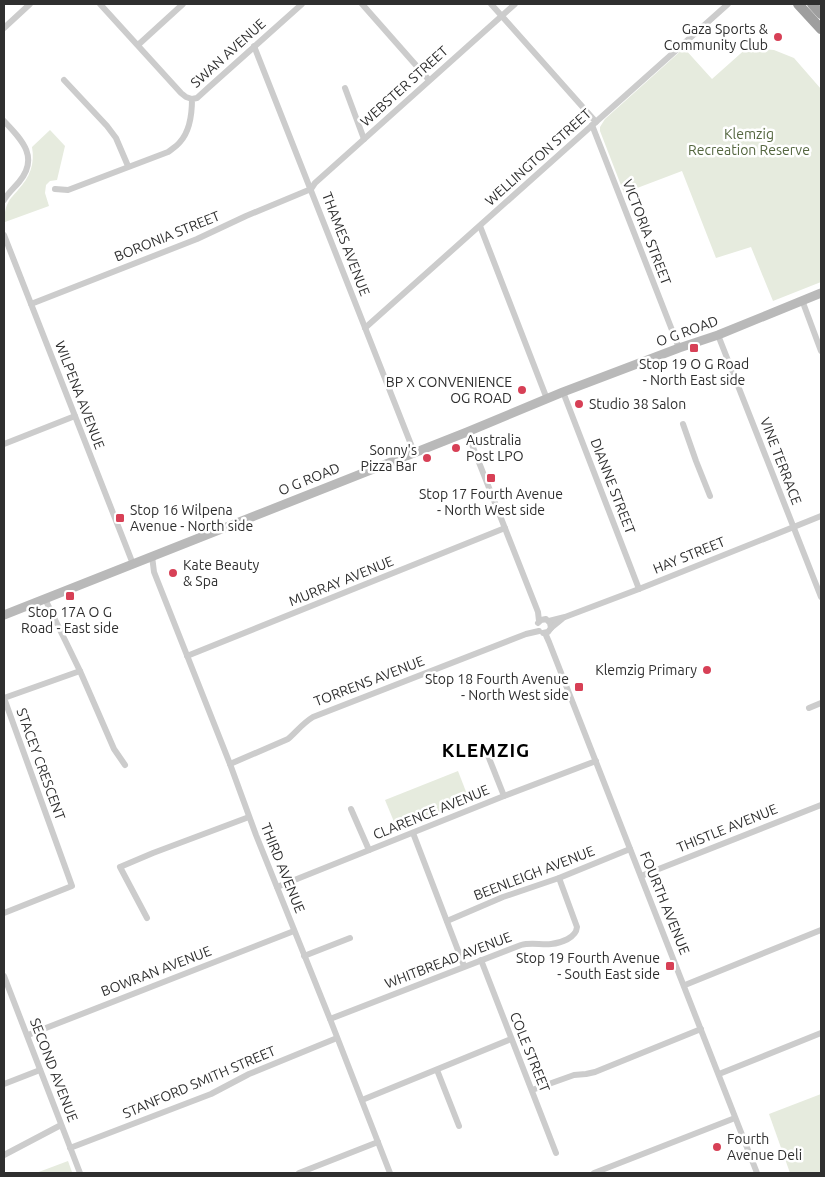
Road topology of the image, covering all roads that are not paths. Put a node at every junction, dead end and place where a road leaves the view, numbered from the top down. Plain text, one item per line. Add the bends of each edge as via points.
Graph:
1 (30, 4) edge
2 (100, 4) edge
3 (183, 4) edge
4 (302, 4) edge
5 (362, 4) edge
6 (491, 4) edge
7 (515, 4) edge
8 (728, 4) edge
9 (798, 4) edge
10 (812, 4) edge
11 (821, 14) edge
12 (502, 16) junction
13 (4, 28) edge
14 (821, 29) edge
15 (138, 45) junction
16 (254, 46) junction
17 (64, 80) dead end
18 (430, 80) junction
19 (345, 88) dead end
20 (192, 99) junction
21 (4, 121) edge
22 (594, 123) junction
23 (364, 139) junction
24 (128, 166) junction
25 (311, 189) junction
26 (55, 190) dead end
27 (4, 200) edge
28 (480, 226) junction
29 (4, 235) edge
30 (821, 293) edge
31 (802, 300) junction
32 (31, 304) junction
33 (365, 328) junction
34 (718, 335) junction
35 (679, 348) junction
36 (821, 351) edge
37 (563, 392) junction
38 (547, 399) junction
39 (75, 416) junction
40 (683, 424) dead end
41 (467, 432) junction
42 (4, 444) edge
43 (414, 452) junction
44 (710, 496) dead end
45 (821, 516) edge
46 (793, 526) junction
47 (505, 528) junction
48 (152, 556) junction
49 (137, 563) junction
50 (154, 572) junction
51 (639, 588) junction
52 (821, 597) edge
53 (45, 599) junction
54 (4, 615) edge
55 (544, 626) junction
56 (187, 656) junction
57 (80, 672) junction
58 (821, 703) edge
59 (809, 708) dead end
60 (487, 753) dead end
61 (596, 761) junction
62 (230, 764) junction
63 (125, 765) dead end
64 (504, 796) junction
65 (821, 805) edge
66 (351, 809) dead end
67 (249, 817) junction
68 (413, 833) junction
69 (630, 849) junction
70 (369, 850) junction
71 (641, 876) junction
72 (559, 878) junction
73 (277, 887) junction
74 (4, 913) edge
75 (147, 918) dead end
76 (447, 921) junction
77 (821, 930) edge
78 (294, 931) junction
79 (350, 938) dead end
80 (304, 956) junction
81 (481, 960) junction
82 (464, 966) junction
83 (4, 978) edge
84 (684, 985) junction
85 (330, 1019) junction
86 (702, 1029) junction
87 (821, 1033) edge
88 (28, 1035) junction
89 (337, 1038) junction
90 (511, 1039) junction
91 (40, 1070) junction
92 (437, 1070) junction
93 (719, 1074) junction
94 (4, 1084) edge
95 (532, 1090) junction
96 (362, 1100) junction
97 (735, 1118) junction
98 (62, 1125) junction
99 (459, 1126) dead end
100 (378, 1142) junction
101 (70, 1148) junction
102 (556, 1153) dead end
103 (4, 1155) edge
104 (80, 1173) edge
105 (299, 1173) edge
106 (390, 1173) edge
107 (594, 1173) edge
108 (758, 1173) edge

1 - 13 street
2 - 15 street
3 - 15 street
4 - 16 street, SWAN AVENUE
5 - 18 street
6 - 12 street
7 - 12 street, WEBSTER STREET
8 - 22 street, WELLINGTON STREET
9 - 14 highway
10 - 11 highway
12 - 18 street, WEBSTER STREET
12 - 22 street
15 - 20 street via 181,93
16 - 20 street, SWAN AVENUE
16 - 25 street, THAMES AVENUE
17 - 24 street via 116,138
18 - 23 street, WEBSTER STREET
19 - 23 street
20 - 24 street, SWAN AVENUE via 192,111 181,141 168,152
21 - 27 street via 23,144 29,158 25,174
22 - 28 street, WELLINGTON STREET
22 - 35 street, VICTORIA STREET
23 - 25 street, WEBSTER STREET
24 - 26 street, SWAN AVENUE via 68,190
25 - 32 street, BORONIA STREET via 197,239
25 - 33 street, THAMES AVENUE
28 - 33 street, WELLINGTON STREET
28 - 38 street
29 - 32 street, WILPENA AVENUE
30 - 31 main road, O G ROAD
31 - 34 main road, O G ROAD
31 - 36 street
32 - 39 street, WILPENA AVENUE
33 - 43 street, THAMES AVENUE
34 - 35 main road, O G ROAD
34 - 46 street, VINE TERRACE
35 - 37 main road, O G ROAD
37 - 38 main road, O G ROAD
37 - 51 street, DIANNE STREET
38 - 41 main road, O G ROAD
39 - 42 street
39 - 49 street, WILPENA AVENUE
40 - 44 street
41 - 43 main road, O G ROAD
41 - 47 street, FOURTH AVENUE
43 - 48 main road, O G ROAD
45 - 46 street, HAY STREET
46 - 51 street, HAY STREET
46 - 52 street, VINE TERRACE
47 - 55 street, FOURTH AVENUE
47 - 56 street, MURRAY AVENUE
48 - 49 main road, O G ROAD
48 - 50 street, THIRD AVENUE
49 - 50 street, THIRD AVENUE
49 - 53 main road, O G ROAD
50 - 56 street, THIRD AVENUE
51 - 55 street, HAY STREET
53 - 54 main road, O G ROAD
53 - 57 street
55 - 61 street, FOURTH AVENUE
55 - 62 street, TORRENS AVENUE via 313,717 288,739
56 - 62 street, THIRD AVENUE
57 - 63 street via 114,749
57 - 74 street, STACEY CRESCENT via 4,698 72,886
58 - 59 street
60 - 64 street
61 - 64 street, CLARENCE AVENUE
61 - 69 street, FOURTH AVENUE
62 - 67 street, THIRD AVENUE
64 - 68 street, CLARENCE AVENUE
65 - 71 street, THISTLE AVENUE
66 - 70 street
67 - 73 street, THIRD AVENUE
67 - 75 street via 120,867
68 - 70 street, CLARENCE AVENUE
68 - 76 street
69 - 71 street, FOURTH AVENUE
69 - 72 street, BEENLEIGH AVENUE
70 - 73 street, CLARENCE AVENUE
71 - 84 street, FOURTH AVENUE
72 - 76 street, BEENLEIGH AVENUE
72 - 81 street, WHITBREAD AVENUE via 578,927 577,932 556,943 528,943
73 - 78 street, THIRD AVENUE
76 - 82 street
77 - 84 street
78 - 80 street, THIRD AVENUE
78 - 88 street, BOWRAN AVENUE
79 - 80 street
80 - 85 street, THIRD AVENUE
81 - 82 street, WHITBREAD AVENUE
81 - 90 street, COLE STREET
82 - 85 street, WHITBREAD AVENUE
83 - 88 street, SECOND AVENUE
84 - 86 street, FOURTH AVENUE
85 - 89 street, THIRD AVENUE
86 - 93 street, FOURTH AVENUE
86 - 95 street via 595,1072 574,1075
87 - 93 street
88 - 91 street, SECOND AVENUE
89 - 96 street, THIRD AVENUE
89 - 101 street, STANFORD SMITH STREET via 249,1074 211,1094
90 - 92 street
90 - 95 street, COLE STREET
91 - 94 street
91 - 98 street, SECOND AVENUE
92 - 96 street
92 - 99 street
93 - 97 street, FOURTH AVENUE
95 - 102 street, COLE STREET
96 - 100 street, THIRD AVENUE
97 - 107 street
97 - 108 street, FOURTH AVENUE
98 - 101 street, SECOND AVENUE
98 - 103 street
100 - 105 street
100 - 106 street, THIRD AVENUE
101 - 104 street, SECOND AVENUE

